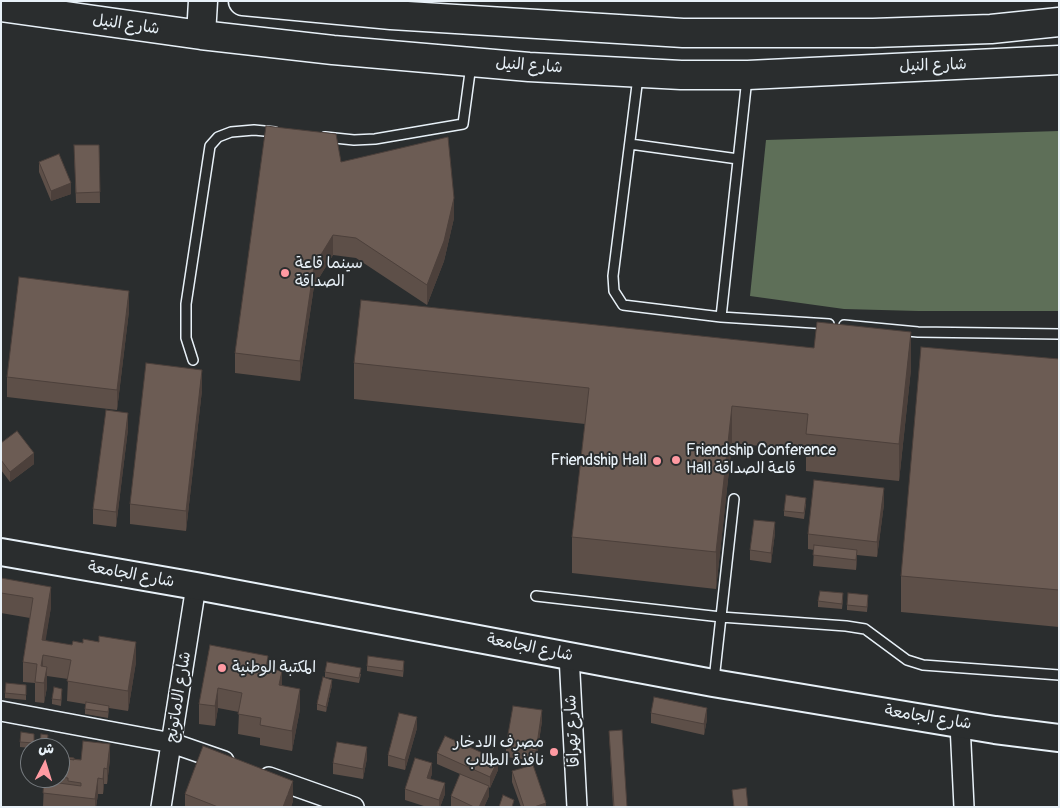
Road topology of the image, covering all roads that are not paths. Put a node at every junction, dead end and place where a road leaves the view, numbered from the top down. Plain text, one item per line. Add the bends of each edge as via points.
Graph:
1 (203, 1) edge
2 (243, 1) edge
3 (1, 7) edge
4 (1059, 22) edge
5 (683, 33) junction
6 (201, 35) junction
7 (1059, 60) edge
8 (472, 62) junction
9 (638, 73) junction
10 (681, 75) junction
11 (748, 75) junction
12 (284, 133) edge
13 (314, 136) edge
14 (630, 144) junction
15 (738, 159) junction
16 (721, 317) junction
17 (1059, 334) edge
18 (193, 360) dead end
19 (734, 499) dead end
20 (1, 552) edge
21 (196, 586) junction
22 (536, 596) dead end
23 (721, 617) junction
24 (569, 655) junction
25 (1059, 675) edge
26 (713, 683) junction
27 (1, 711) edge
28 (960, 724) junction
29 (1059, 738) edge
30 (172, 742) junction
31 (161, 807) edge
32 (354, 807) edge
33 (577, 807) edge
34 (964, 807) edge

1 - 6 main road
2 - 5 main road via 400,16
3 - 6 main road, شارع النيل
4 - 5 main road via 991,29 873,33
5 - 10 main road
6 - 8 main road, شارع النيل
7 - 11 main road, شارع النيل
8 - 9 main road, شارع النيل
8 - 13 lane via 463,124 375,139
9 - 10 main road, شارع النيل
9 - 14 lane
10 - 11 main road, شارع النيل
11 - 15 lane
12 - 18 lane via 232,132 218,136 210,146 186,304 186,338
14 - 15 lane
14 - 16 lane via 614,291 622,305
15 - 16 lane
16 - 17 lane via 918,332
19 - 23 lane
20 - 21 main road, شارع الجامعة
21 - 24 main road, شارع الجامعة
21 - 30 street, شارع الاماتونج
22 - 23 lane
23 - 25 lane via 865,630 907,660 923,665
23 - 26 lane
24 - 26 main road, شارع الجامعة
24 - 33 street, شارع تهراقا
26 - 28 main road, شارع الجامعة
27 - 30 street
28 - 29 main road, شارع الجامعة
28 - 34 street
30 - 31 street, شارع الاماتونج
30 - 32 street

